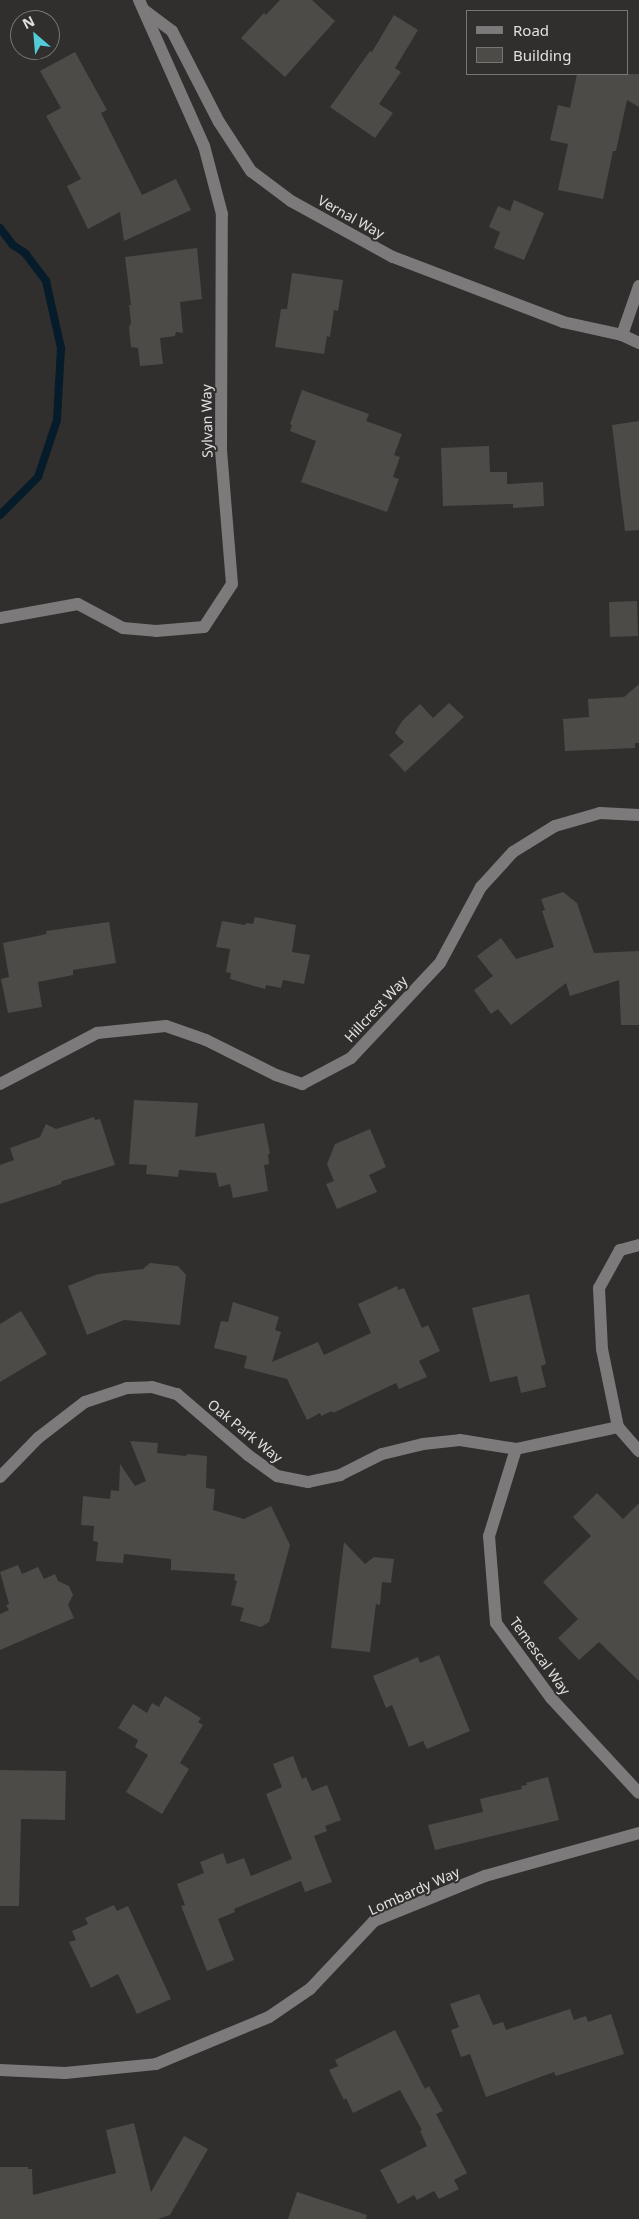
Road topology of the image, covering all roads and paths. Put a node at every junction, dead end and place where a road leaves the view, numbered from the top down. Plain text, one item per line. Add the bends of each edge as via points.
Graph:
1 (140, 4) edge
2 (639, 286) edge
3 (622, 335) junction
4 (639, 343) edge
5 (0, 618) edge
6 (639, 815) edge
7 (0, 1084) edge
8 (639, 1245) edge
9 (618, 1427) junction
10 (516, 1449) junction
11 (639, 1451) edge
12 (0, 1477) edge
13 (639, 1793) edge
14 (639, 1833) edge
15 (0, 2070) edge

1 - 3 street, Vernal Way via 172,31 219,122 251,171 291,202 393,257 563,322
1 - 5 street, Sylvan Way via 204,146 222,214 221,449 232,584 204,627 156,631 123,628 78,604
2 - 3 street
3 - 4 street, Vernal Way
6 - 7 street, Hillcrest Way via 600,813 555,826 513,852 481,886 440,963 351,1058 302,1084 276,1075 206,1040 166,1026 97,1033
8 - 9 street via 620,1250 598,1288 602,1349
9 - 10 street, Oak Park Way
9 - 11 street
10 - 12 street, Oak Park Way via 460,1440 423,1444 382,1454 340,1475 308,1482 277,1476 177,1394 152,1387 127,1388 85,1402 38,1438
10 - 13 street, Temescal Way via 488,1536 496,1623 551,1698
14 - 15 street, Lombardy Way via 485,1876 374,1921 310,1989 270,2017 156,2064 65,2073

